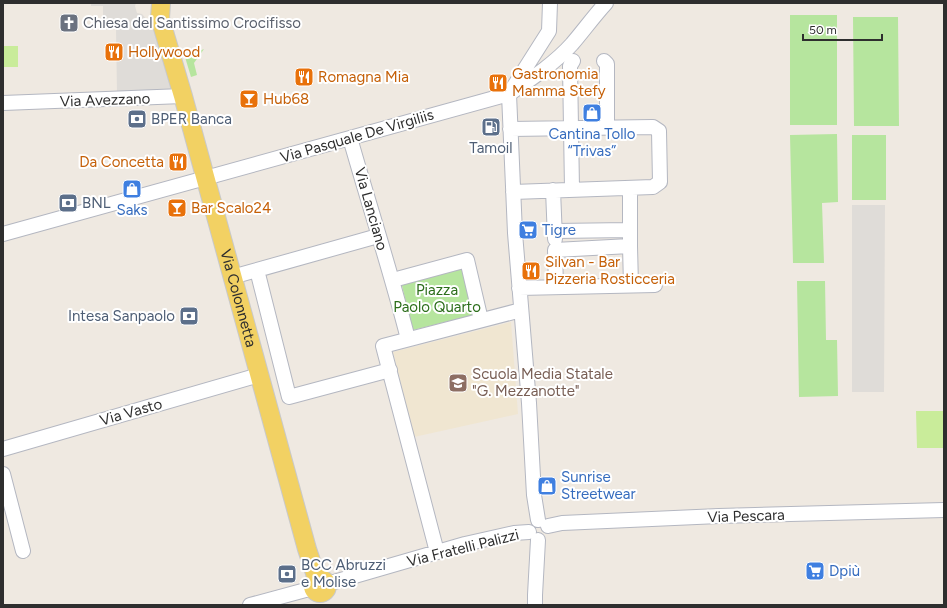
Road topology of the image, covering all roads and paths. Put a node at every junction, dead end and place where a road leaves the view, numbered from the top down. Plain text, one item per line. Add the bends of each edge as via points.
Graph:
1 (149, 3) edge
2 (550, 3) edge
3 (606, 3) edge
4 (161, 10) edge
5 (573, 61) dead end
6 (604, 61) dead end
7 (509, 94) junction
8 (183, 96) junction
9 (3, 103) edge
10 (607, 128) junction
11 (510, 129) junction
12 (571, 129) junction
13 (350, 138) junction
14 (205, 179) junction
15 (630, 188) junction
16 (572, 189) junction
17 (553, 190) junction
18 (513, 192) junction
19 (629, 230) junction
20 (555, 231) junction
21 (3, 234) edge
22 (378, 236) junction
23 (630, 246) junction
24 (555, 250) junction
25 (257, 270) junction
26 (232, 276) junction
27 (393, 280) junction
28 (631, 285) junction
29 (655, 285) dead end
30 (556, 287) junction
31 (519, 288) junction
32 (521, 310) junction
33 (481, 320) junction
34 (408, 339) junction
35 (390, 370) junction
36 (259, 375) junction
37 (3, 449) edge
38 (3, 474) edge
39 (944, 510) edge
40 (543, 523) junction
41 (534, 536) junction
42 (23, 551) dead end
43 (437, 552) junction
44 (320, 590) edge
45 (534, 602) edge
46 (250, 605) edge

1 - 4 main road, Via Colonnetta
2 - 7 street via 549,31
3 - 7 street, Via Pasquale De Virgiliis via 557,58 542,72
4 - 8 main road, Via Colonnetta
5 - 12 street via 570,66
6 - 10 street via 607,64
7 - 11 street
7 - 13 street, Via Pasquale De Virgiliis
8 - 9 street, Via Avezzano
8 - 14 main road, Via Colonnetta
10 - 12 street
10 - 15 street via 653,127 659,132 660,182 653,186
11 - 12 street
11 - 18 street
12 - 16 street
13 - 14 street, Via Pasquale De Virgiliis
13 - 22 street, Via Lanciano
14 - 21 street, Via Pasquale De Virgiliis
14 - 26 main road, Via Colonnetta
15 - 16 street
15 - 19 street
16 - 17 street
17 - 18 street
17 - 20 street
18 - 31 street
19 - 20 street
19 - 23 street
20 - 24 street
22 - 25 street
22 - 27 street, Via Lanciano
23 - 24 street
23 - 28 street
24 - 30 street
25 - 26 street
25 - 35 street via 289,397
26 - 36 main road, Via Colonnetta
27 - 33 street via 467,260
27 - 34 street
28 - 29 street
28 - 30 street
30 - 31 street
31 - 32 street
32 - 33 street
32 - 40 street via 534,495
33 - 34 street
34 - 35 street via 383,346
35 - 43 street
36 - 37 street, Via Vasto
36 - 44 main road, Via Colonnetta
38 - 42 street
39 - 40 street, Via Pescara
40 - 41 street via 549,532 546,537
41 - 43 street, Via Fratelli Palizzi via 514,533
41 - 45 street
43 - 44 street, Via Fratelli Palizzi
44 - 46 street, Via Fratelli Palizzi

